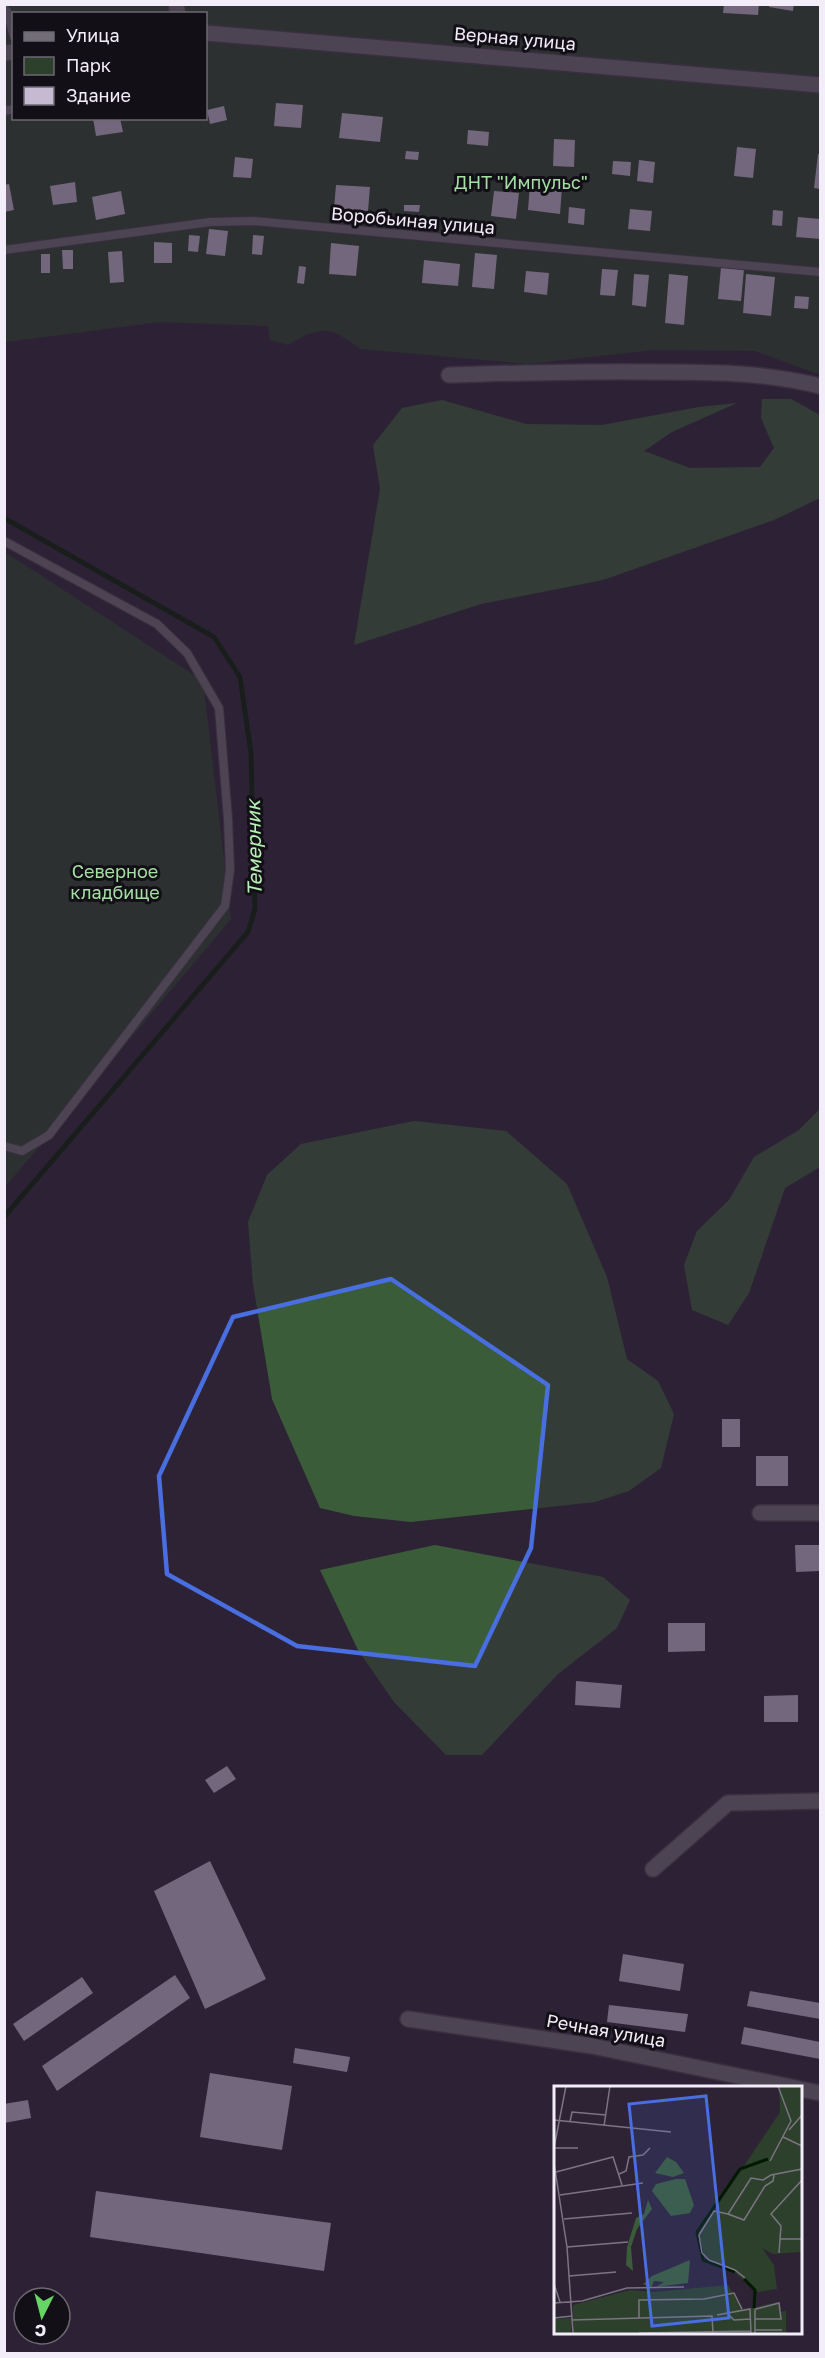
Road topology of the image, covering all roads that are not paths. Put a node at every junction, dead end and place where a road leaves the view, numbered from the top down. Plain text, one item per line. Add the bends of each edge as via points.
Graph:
1 (4, 8) edge
2 (12, 30) edge
3 (207, 33) edge
4 (820, 85) edge
5 (4, 250) edge
6 (820, 272) edge
7 (449, 375) dead end
8 (820, 386) edge
9 (4, 542) edge
10 (4, 1146) edge
11 (760, 1512) dead end
12 (820, 1513) edge
13 (820, 1801) edge
14 (653, 1869) dead end
15 (408, 2019) dead end
16 (788, 2086) edge
17 (801, 2089) edge
18 (820, 2093) edge

1 - 2 lane
3 - 4 street, Верная улица
5 - 6 lane, Воробьиная улица via 210,222 253,221
7 - 8 street via 735,372
9 - 10 lane via 157,624 187,653 219,708 230,870 225,906 49,1135 22,1151
11 - 12 street
13 - 14 street via 728,1803
15 - 16 street, Речная улица via 592,2046
17 - 18 street, Речная улица

